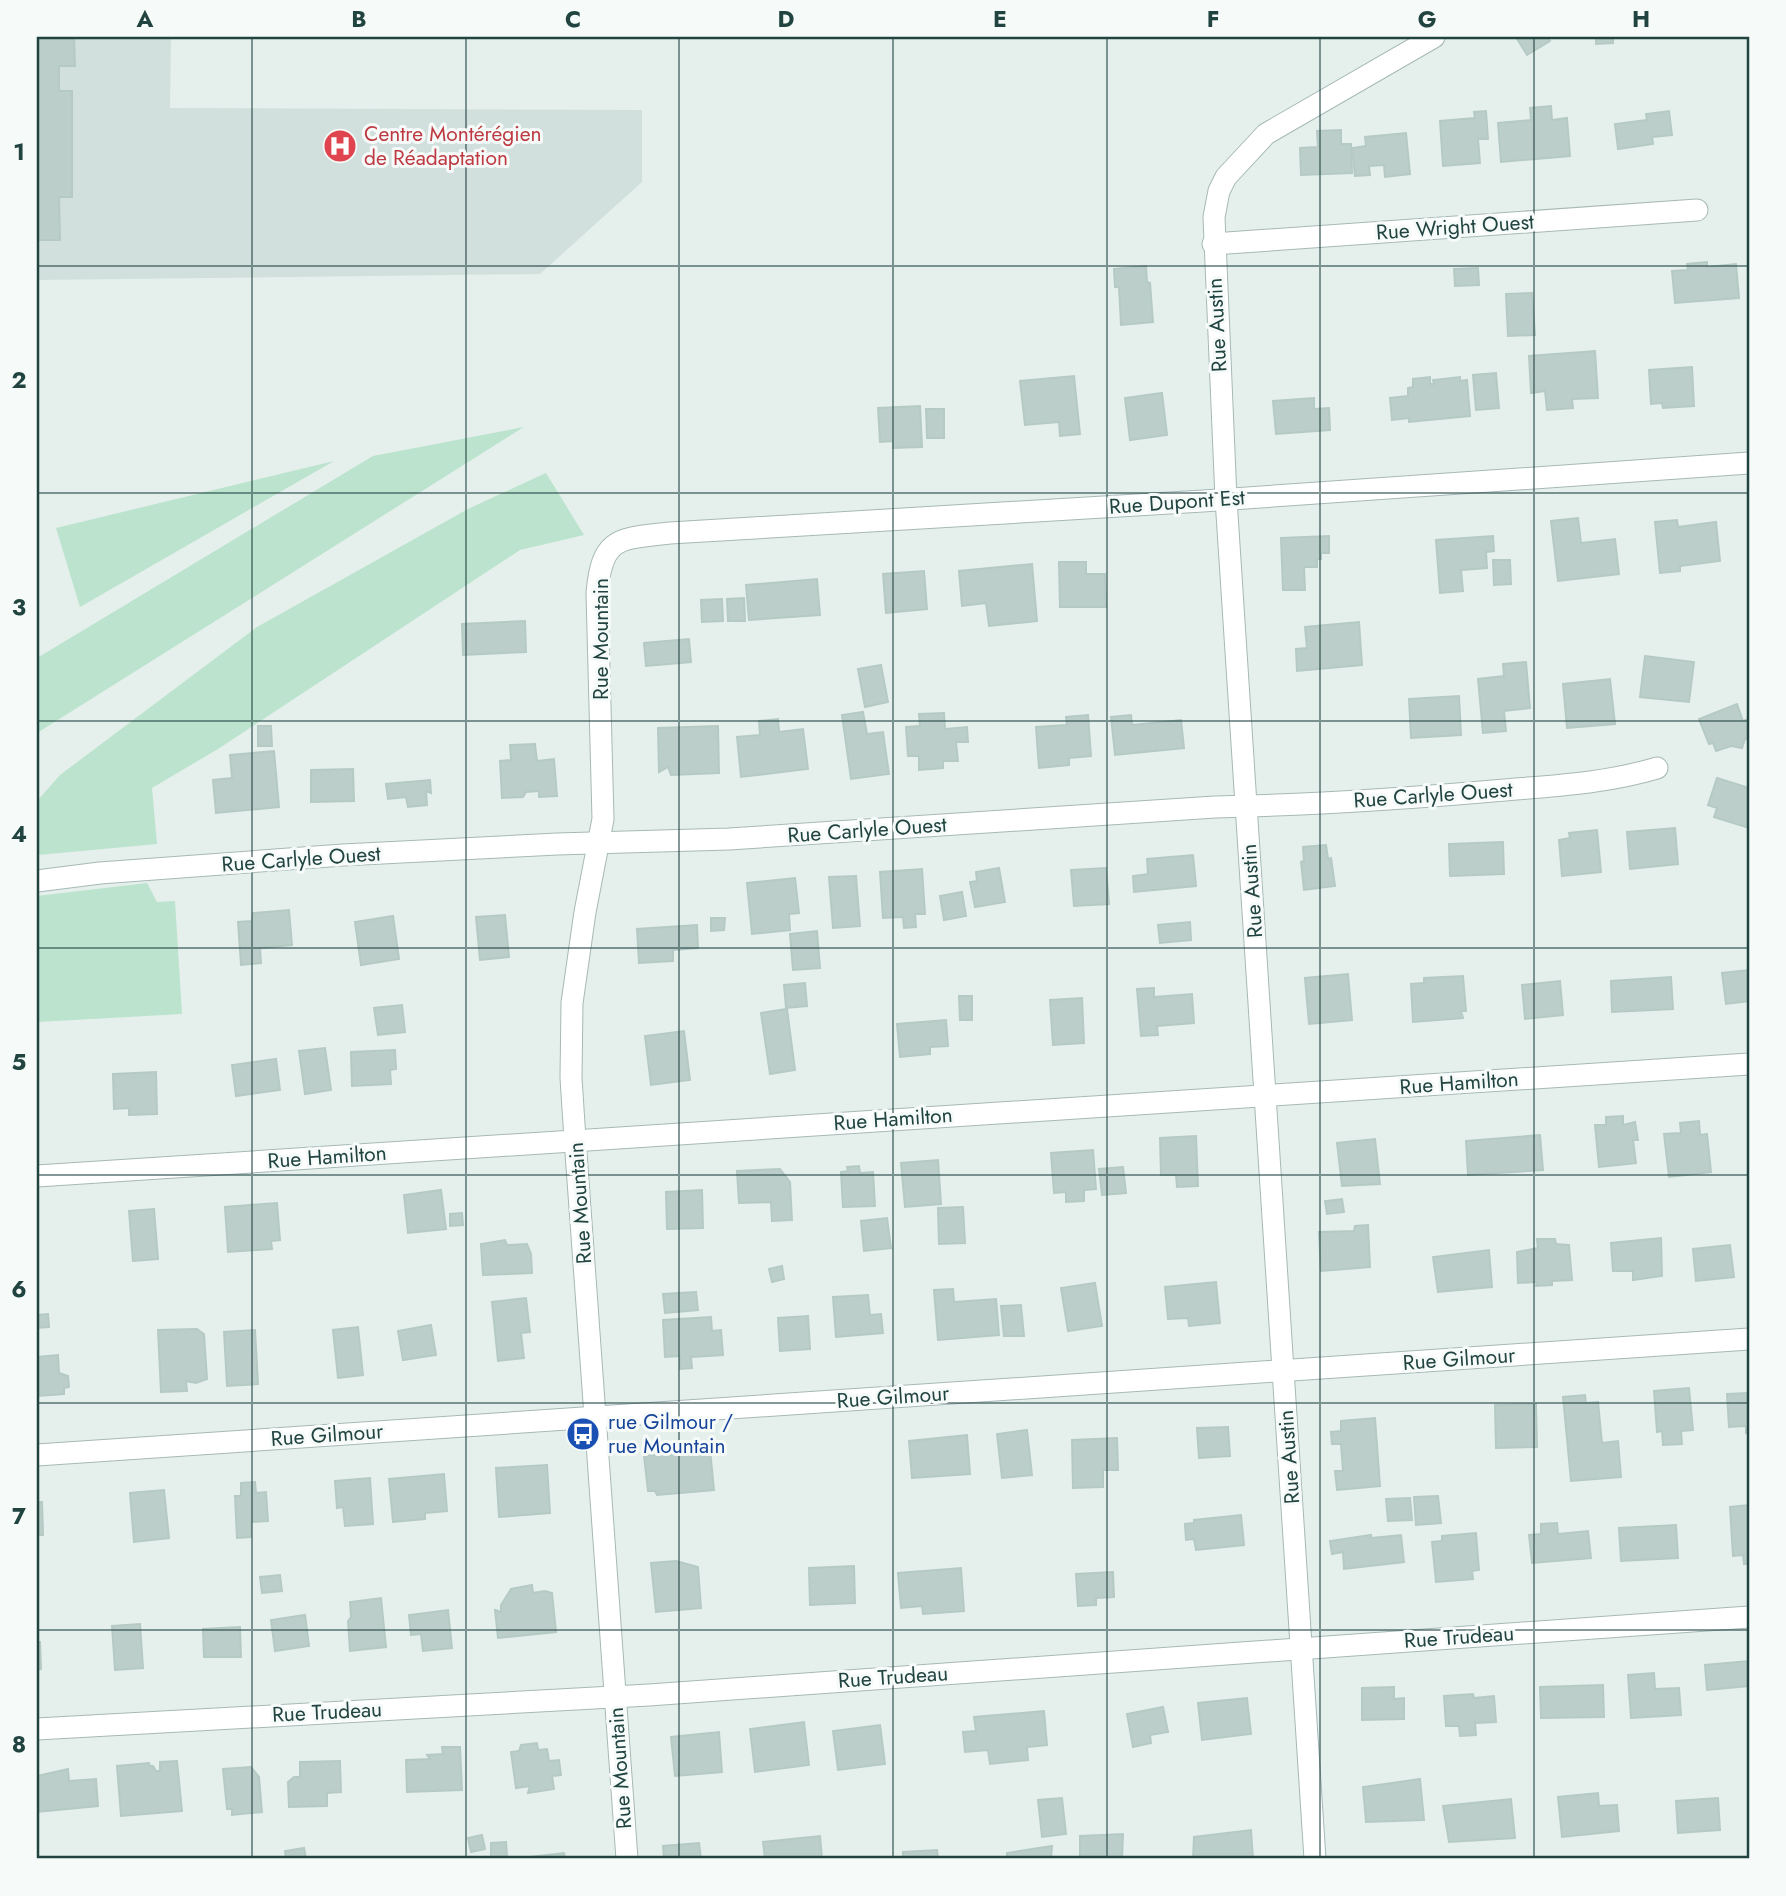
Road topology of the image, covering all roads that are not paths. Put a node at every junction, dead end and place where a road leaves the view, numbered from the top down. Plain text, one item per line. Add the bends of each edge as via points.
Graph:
1 (1434, 37) edge
2 (1698, 210) dead end
3 (1213, 244) junction
4 (1749, 463) edge
5 (1227, 499) junction
6 (607, 550) joint
7 (1657, 768) dead end
8 (1247, 806) junction
9 (599, 844) junction
10 (37, 881) edge
11 (1749, 1064) edge
12 (1265, 1096) junction
13 (575, 1139) junction
14 (37, 1176) edge
15 (1749, 1339) edge
16 (1282, 1371) junction
17 (595, 1416) junction
18 (37, 1455) edge
19 (1749, 1617) edge
20 (1301, 1649) junction
21 (615, 1696) junction
22 (37, 1729) edge
23 (626, 1859) edge
24 (1315, 1859) edge

1 - 3 street, Rue Austin via 1256,143 1219,191
2 - 3 street, Rue Wright Ouest
3 - 5 street, Rue Austin
4 - 5 street, Rue Dupont Est
5 - 6 street, Rue Dupont Est via 670,533 628,539
5 - 8 street, Rue Austin
6 - 9 street, Rue Mountain via 597,593 603,808
7 - 8 street, Rue Carlyle Ouest via 1566,785
8 - 9 street, Rue Carlyle Ouest
8 - 12 street, Rue Austin
9 - 10 street, Rue Carlyle Ouest via 357,855
9 - 13 street, Rue Mountain via 572,1003
11 - 12 street, Rue Hamilton
12 - 13 street, Rue Hamilton
12 - 16 street, Rue Austin
13 - 14 street, Rue Hamilton
13 - 17 street, Rue Mountain
15 - 16 street, Rue Gilmour
16 - 17 street, Rue Gilmour
16 - 20 street, Rue Austin
17 - 18 street, Rue Gilmour
17 - 21 street, Rue Mountain
19 - 20 street, Rue Trudeau
20 - 21 street, Rue Trudeau
20 - 24 street, Rue Austin
21 - 22 street, Rue Trudeau
21 - 23 street, Rue Mountain

